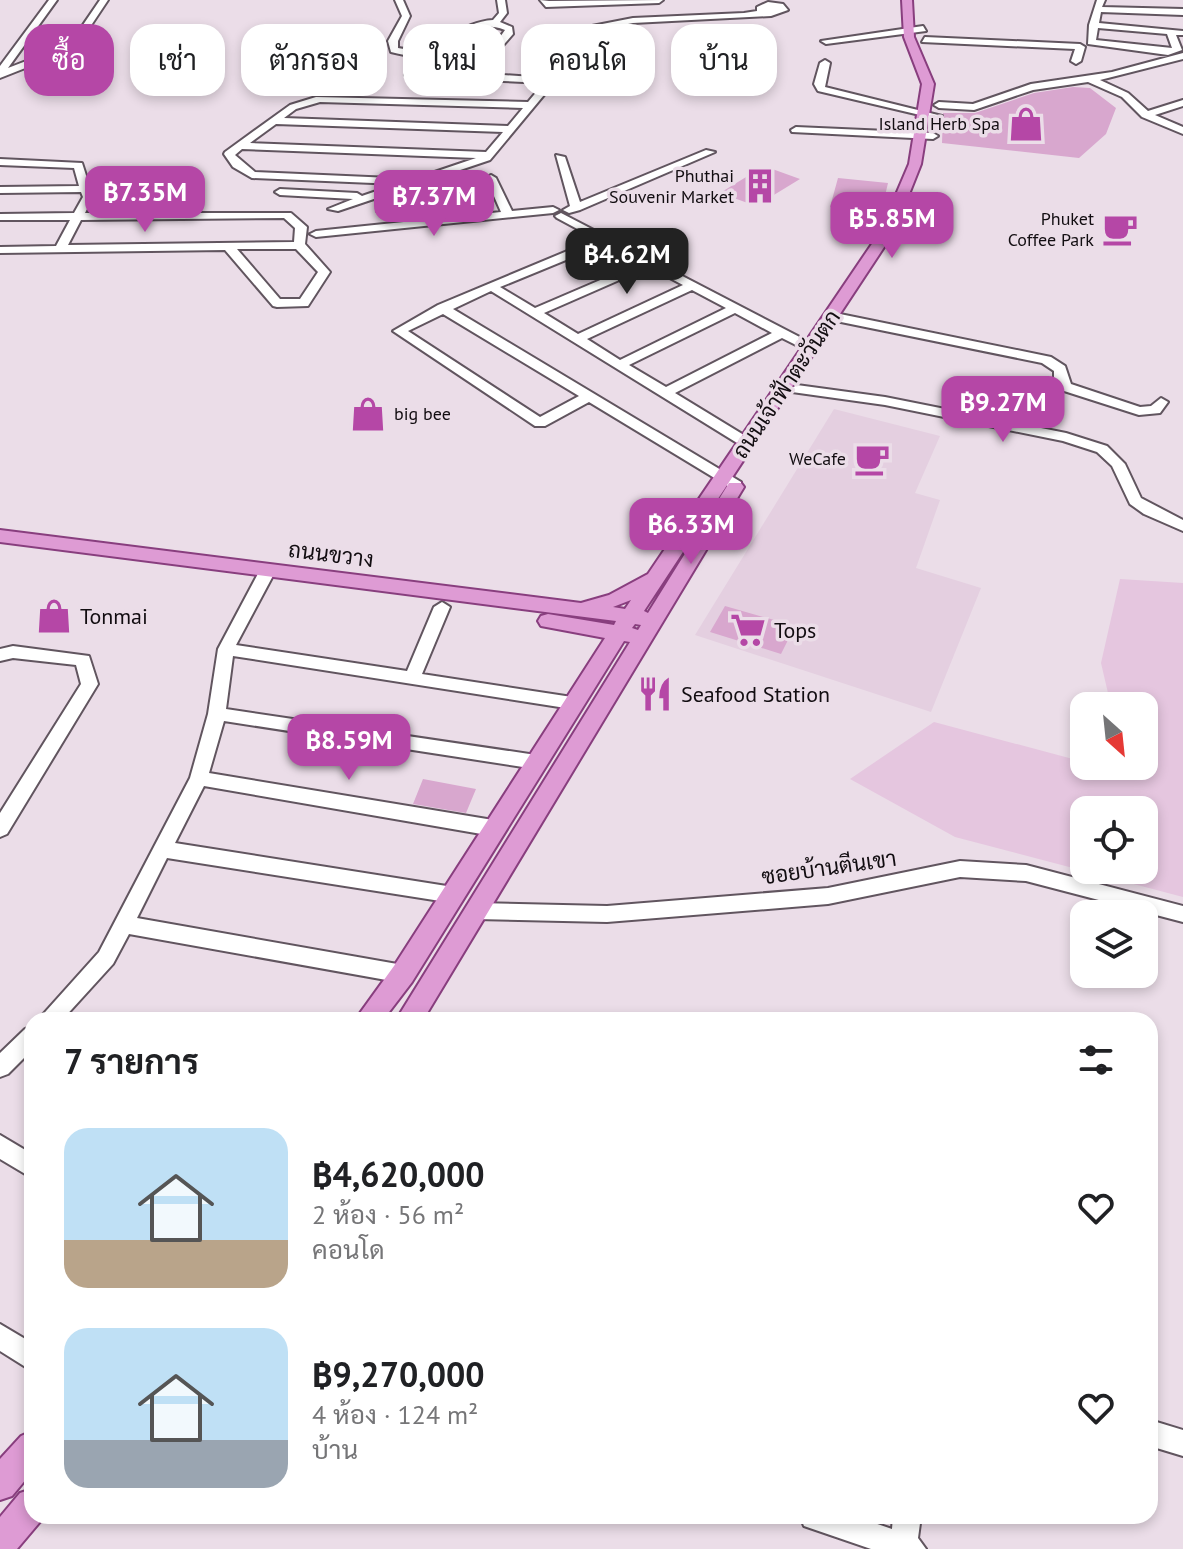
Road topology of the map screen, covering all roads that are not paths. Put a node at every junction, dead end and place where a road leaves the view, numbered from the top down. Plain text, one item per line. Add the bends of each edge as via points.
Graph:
1 (53, 0) edge
2 (104, 0) edge
3 (399, 0) edge
4 (501, 0) edge
5 (544, 0) edge
6 (659, 0) edge
7 (907, 0) edge
8 (919, 0) edge
9 (783, 3) edge
10 (1099, 5) edge
11 (1183, 12) edge
12 (495, 23) junction
13 (498, 24) edge
14 (625, 24) edge
15 (1093, 25) junction
16 (919, 33) junction
17 (1171, 33) junction
18 (1183, 33) edge
19 (826, 41) dead end
20 (1117, 45) junction
21 (1183, 56) edge
22 (1076, 61) dead end
23 (825, 63) dead end
24 (1110, 71) dead end
25 (0, 74) edge
26 (1090, 79) junction
27 (538, 96) edge
28 (1183, 103) edge
29 (530, 105) junction
30 (934, 112) junction
31 (1146, 115) junction
32 (274, 121) junction
33 (510, 129) junction
34 (796, 130) dead end
35 (1183, 131) edge
36 (927, 136) junction
37 (239, 146) junction
38 (0, 149) edge
39 (710, 152) dead end
40 (489, 155) junction
41 (560, 157) dead end
42 (0, 162) edge
43 (185, 174) dead end
44 (491, 178) dead end
45 (415, 182) junction
46 (86, 189) junction
47 (126, 189) dead end
48 (0, 190) edge
49 (280, 192) dead end
50 (429, 192) dead end
51 (367, 196) junction
52 (189, 202) junction
53 (434, 205) junction
54 (334, 209) dead end
55 (383, 211) dead end
56 (565, 211) junction
57 (507, 213) junction
58 (0, 217) edge
59 (79, 217) junction
60 (438, 220) junction
61 (316, 234) dead end
62 (605, 240) junction
63 (299, 245) junction
64 (228, 246) junction
65 (60, 249) junction
66 (0, 250) edge
67 (649, 263) junction
68 (491, 286) junction
69 (691, 286) junction
70 (442, 308) junction
71 (734, 309) junction
72 (536, 312) junction
73 (840, 318) junction
74 (780, 334) junction
75 (578, 339) junction
76 (810, 348) junction
77 (620, 365) junction
78 (797, 389) junction
79 (665, 393) junction
80 (590, 396) junction
81 (1161, 402) dead end
82 (747, 443) junction
83 (730, 482) junction
84 (1183, 526) edge
85 (0, 536) edge
86 (0, 548) edge
87 (264, 577) junction
88 (658, 577) junction
89 (442, 607) junction
90 (569, 616) junction
91 (626, 624) junction
92 (650, 630) junction
93 (226, 649) junction
94 (0, 655) edge
95 (600, 662) junction
96 (412, 678) junction
97 (572, 703) junction
98 (217, 714) junction
99 (536, 762) junction
100 (199, 778) junction
101 (493, 828) junction
102 (0, 829) edge
103 (162, 849) junction
104 (453, 895) junction
105 (476, 911) junction
106 (1183, 914) edge
107 (123, 924) junction
108 (403, 974) junction
109 (63, 1012) edge
110 (374, 1012) edge
111 (414, 1012) edge
112 (24, 1044) edge
113 (0, 1067) edge
114 (0, 1146) edge
115 (24, 1162) edge
116 (0, 1336) edge
117 (24, 1352) edge
118 (1158, 1435) edge
119 (1183, 1443) edge
120 (24, 1456) edge
121 (0, 1484) edge
122 (24, 1514) edge
123 (837, 1524) edge
124 (907, 1524) edge
125 (0, 1543) edge
126 (906, 1548) edge

1 - 25 street
2 - 25 street via 73,46
3 - 12 street via 408,12 393,41 400,52 432,51 470,25
4 - 12 street via 503,13
5 - 6 street
7 - 16 main road, ถนนเจ้าฟ้าตะวันตก
8 - 16 main road, ถนนเจ้าฟ้าตะวันตก
9 - 14 street via 781,12 729,19
10 - 11 street
10 - 15 street
12 - 13 street
15 - 17 street
15 - 20 street via 1091,42
16 - 19 street
16 - 22 street via 1080,47
16 - 30 main road, ถนนเจ้าฟ้าตะวันตก
17 - 18 street
17 - 20 street via 1177,50
20 - 24 street
21 - 26 street
23 - 30 street via 821,89
26 - 30 street via 1031,87 974,107
26 - 31 street via 1125,95
27 - 29 street
28 - 31 street
29 - 32 street via 333,97 304,102
29 - 33 street
30 - 36 main road, ถนนเจ้าฟ้าตะวันตก
31 - 35 street
32 - 33 street
32 - 37 street
33 - 40 street
34 - 36 street
36 - 73 main road, ถนนเจ้าฟ้าตะวันตก via 917,193 902,225
36 - 76 main road, ถนนเจ้าฟ้าตะวันตก via 887,232
37 - 40 street
37 - 45 street via 229,154 252,175
38 - 42 street via 7,151
39 - 56 street
40 - 45 street
41 - 56 street
42 - 46 street via 78,165
43 - 52 street
44 - 57 street
45 - 51 street
46 - 48 street
46 - 59 street
47 - 52 street
49 - 51 street
50 - 53 street
51 - 54 street
52 - 59 street
52 - 63 street via 287,215 301,227
53 - 55 street
53 - 60 street
56 - 57 street
56 - 62 street
57 - 60 street
58 - 59 street
59 - 65 street
60 - 61 street
62 - 67 street
62 - 68 street
63 - 64 street
63 - 64 street via 324,272 304,303 295,304 277,303
64 - 65 street
65 - 66 street
67 - 69 street
67 - 72 street
68 - 70 street
68 - 72 street
69 - 71 street
69 - 75 street
70 - 80 street
70 - 80 street via 399,331 540,423
71 - 74 street
71 - 77 street
72 - 75 street
73 - 78 main road, ถนนเจ้าฟ้าตะวันตก
73 - 81 street via 1046,360 1060,369 1066,387 1139,411 1155,410
74 - 76 street
74 - 79 street
75 - 77 street
76 - 82 main road, ถนนเจ้าฟ้าตะวันตก
77 - 79 street
78 - 83 main road, ถนนเจ้าฟ้าตะวันตก
78 - 84 street via 885,401 1102,449 1118,464 1135,501
79 - 82 street
80 - 83 street
82 - 83 main road, ถนนเจ้าฟ้าตะวันตก
83 - 88 main road, ถนนเจ้าฟ้าตะวันตก
83 - 92 main road, ถนนเจ้าฟ้าตะวันตก
85 - 87 main road, ถนนขวาง
86 - 87 main road, ถนนขวาง
87 - 89 main road, ถนนขวาง
87 - 90 main road, ถนนขวาง
87 - 93 street
88 - 90 main road
88 - 91 main road, ถนนเจ้าฟ้าตะวันตก
89 - 90 main road, ถนนขวาง
89 - 96 street
90 - 91 main road, ถนนขวาง
90 - 95 main road
91 - 92 main road, ถนนขวาง
91 - 95 main road, ถนนเจ้าฟ้าตะวันตก
92 - 105 main road, ถนนเจ้าฟ้าตะวันตก
93 - 96 street
93 - 98 street
94 - 102 street via 83,660 90,684
95 - 97 main road, ถนนเจ้าฟ้าตะวันตก
96 - 97 street
97 - 99 main road, ถนนเจ้าฟ้าตะวันตก
98 - 99 street
98 - 100 street
99 - 101 main road, ถนนเจ้าฟ้าตะวันตก
100 - 101 street
100 - 103 street
101 - 104 main road, ถนนเจ้าฟ้าตะวันตก
103 - 104 street
103 - 107 street
104 - 108 main road, ถนนเจ้าฟ้าตะวันตก
105 - 106 street, ซอยบ้านตีนเขา via 607,914 828,896 960,869 1026,873
105 - 111 main road, ถนนเจ้าฟ้าตะวันตก
107 - 108 street
107 - 109 street via 106,958
108 - 110 main road, ถนนเจ้าฟ้าตะวันตก
112 - 113 street
114 - 115 street
116 - 117 street
118 - 119 street
120 - 121 main road
122 - 125 main road
123 - 126 street
124 - 126 street

